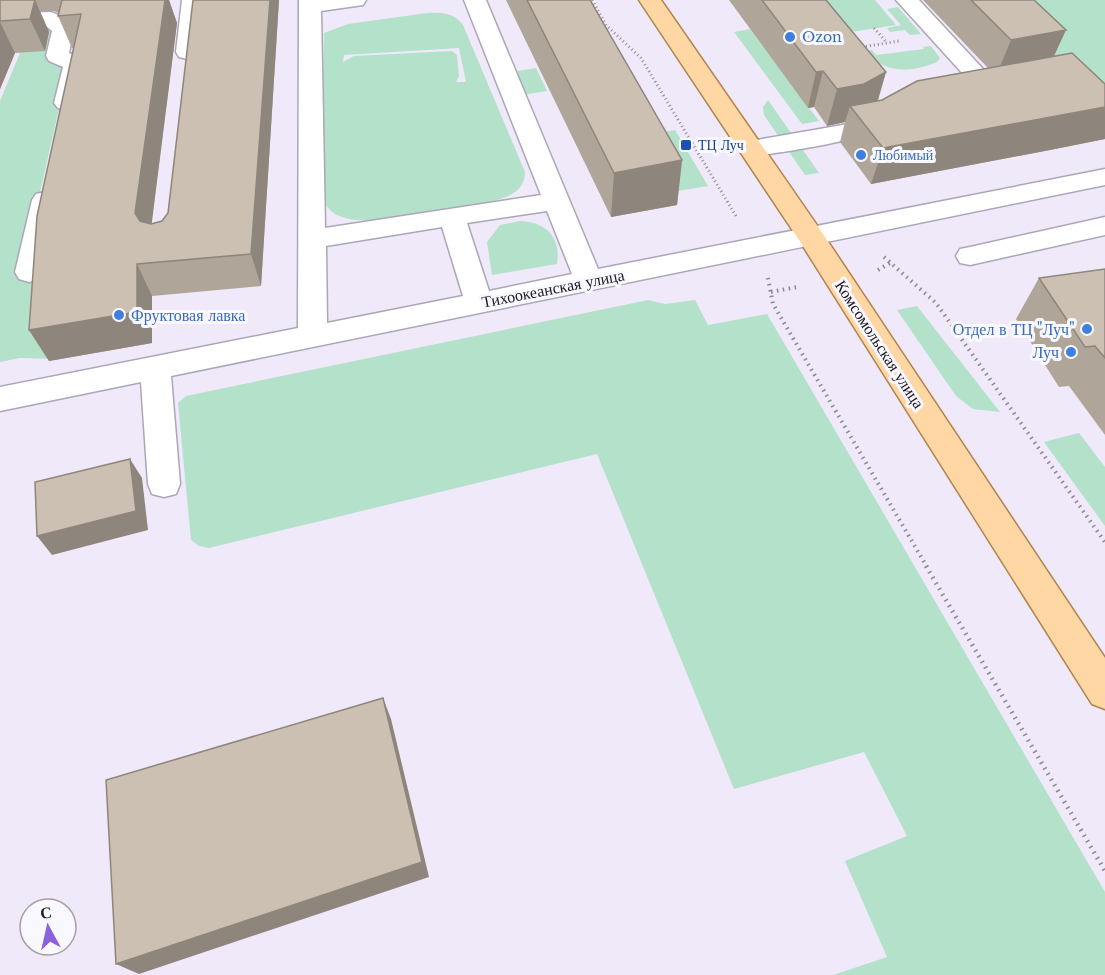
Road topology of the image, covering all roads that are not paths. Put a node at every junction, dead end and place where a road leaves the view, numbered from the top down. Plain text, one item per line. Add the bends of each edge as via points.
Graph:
1 (193, 0) edge
2 (355, 0) edge
3 (475, 0) edge
4 (650, 0) edge
5 (907, 0) edge
6 (310, 3) edge
7 (0, 21) edge
8 (185, 70) edge
9 (943, 100) edge
10 (895, 104) edge
11 (62, 122) edge
12 (751, 149) junction
13 (1105, 177) edge
14 (49, 179) edge
15 (556, 201) junction
16 (452, 217) junction
17 (1105, 226) edge
18 (811, 237) junction
19 (312, 239) junction
20 (970, 256) dead end
21 (29, 272) dead end
22 (589, 281) junction
23 (479, 303) junction
24 (313, 336) junction
25 (155, 368) junction
26 (0, 399) edge
27 (164, 484) dead end
28 (1105, 691) edge

1 - 8 street
2 - 6 street
3 - 15 street
4 - 12 main road, Комсомольская улица
5 - 9 street via 990,89
6 - 19 street
7 - 11 street via 50,18 63,29 57,56 75,63
10 - 12 street via 861,129
12 - 18 main road, Комсомольская улица
13 - 18 street, Тихоокеанская улица
14 - 21 street
15 - 16 street
15 - 22 street
16 - 19 street
16 - 23 street
17 - 20 street
18 - 22 street, Тихоокеанская улица
18 - 28 main road, Комсомольская улица
19 - 24 street
22 - 23 street, Тихоокеанская улица
23 - 24 street, Тихоокеанская улица
24 - 25 street, Тихоокеанская улица
25 - 26 street, Тихоокеанская улица
25 - 27 street

